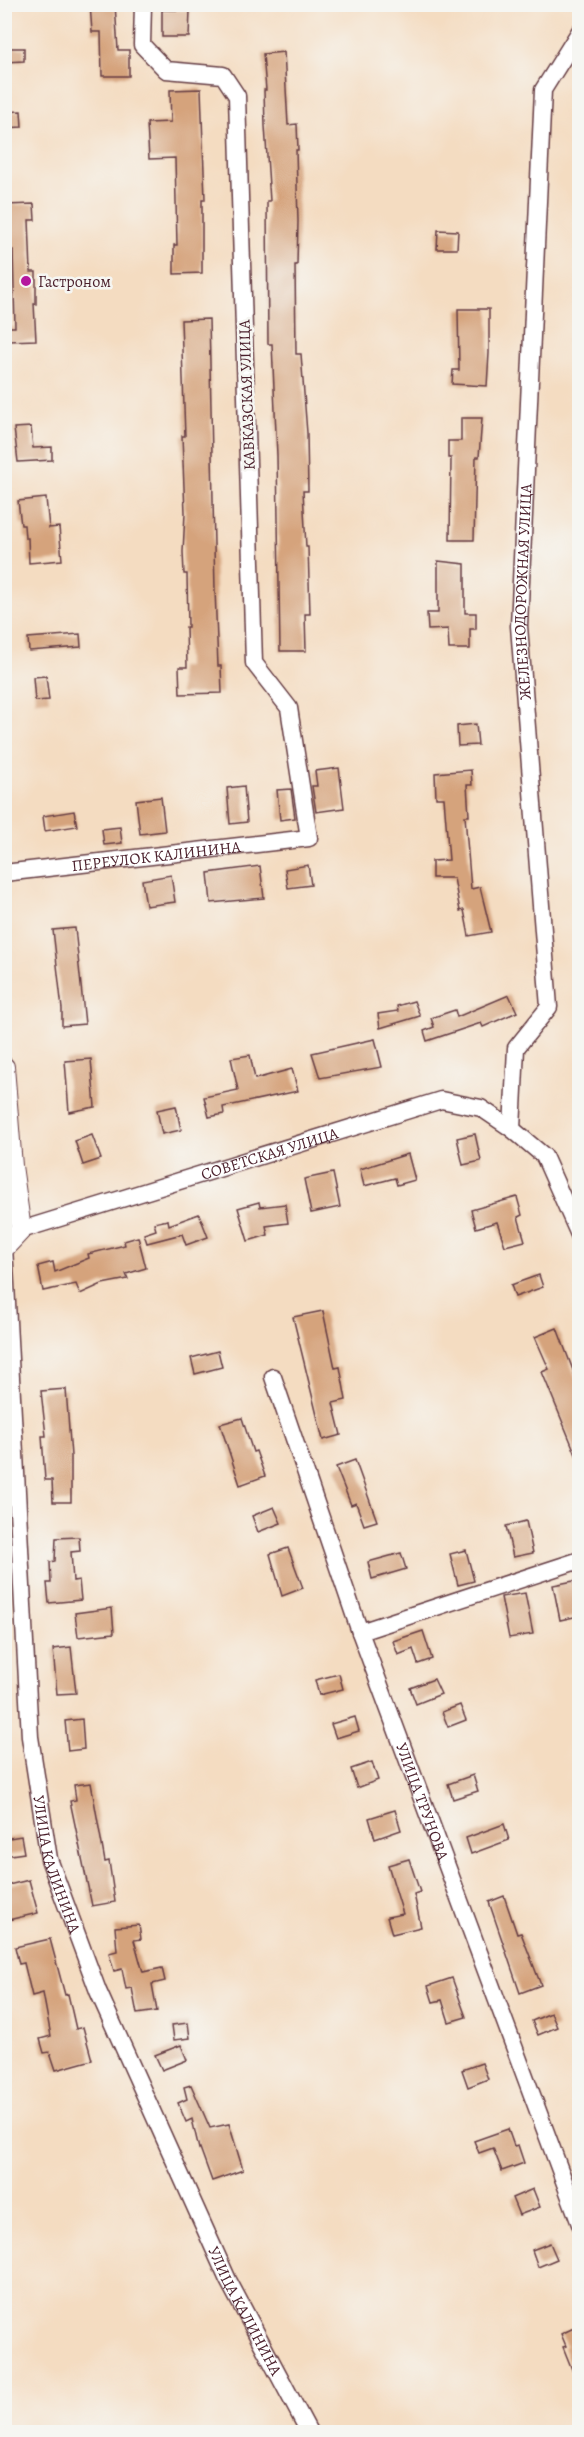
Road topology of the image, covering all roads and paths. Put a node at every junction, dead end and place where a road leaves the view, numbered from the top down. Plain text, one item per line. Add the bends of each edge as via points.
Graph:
1 (143, 4) edge
2 (579, 31) edge
3 (309, 838) joint
4 (4, 873) edge
5 (4, 1067) edge
6 (512, 1129) junction
7 (21, 1230) junction
8 (579, 1236) edge
9 (5, 1246) edge
10 (273, 1377) dead end
11 (579, 1560) edge
12 (360, 1632) junction
13 (579, 2224) edge
14 (309, 2433) edge

1 - 3 street, КАВКАЗСКАЯ УЛИЦА via 142,45 165,70 223,75 237,96 254,663 289,708
2 - 6 street, ЖЕЛЕЗНОДОРОЖНАЯ УЛИЦА via 543,90 519,626 549,1007 516,1048
3 - 4 street, ПЕРЕУЛОК КАЛИНИНА
5 - 7 street
6 - 7 street, СОВЕТСКАЯ УЛИЦА via 481,1108 441,1100
6 - 8 street via 544,1156
7 - 9 street
9 - 14 street, УЛИЦА КАЛИНИНА via 30,1737 50,1859 98,1991 228,2280
10 - 12 street, УЛИЦА ТРУНОВА
11 - 12 street
12 - 13 street, УЛИЦА ТРУНОВА

